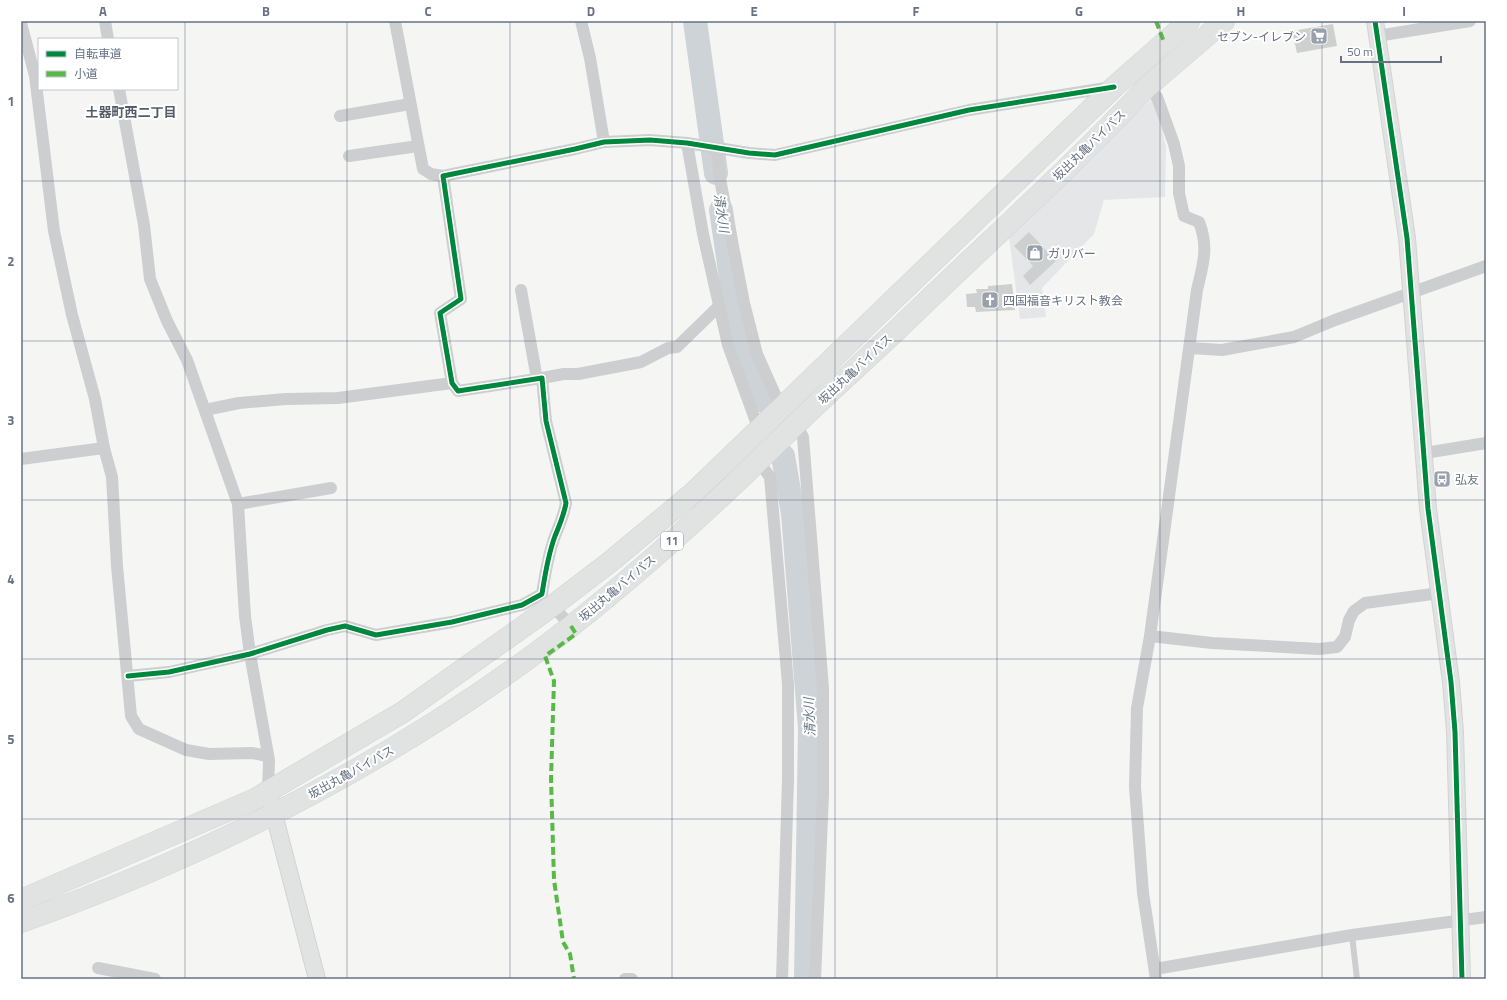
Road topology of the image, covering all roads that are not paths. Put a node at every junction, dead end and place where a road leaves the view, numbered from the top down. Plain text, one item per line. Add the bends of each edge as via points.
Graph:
1 (104, 21) edge
2 (395, 21) edge
3 (581, 21) edge
4 (1189, 21) edge
5 (1224, 21) edge
6 (1470, 21) edge
7 (21, 23) edge
8 (1376, 28) edge
9 (108, 38) edge
10 (1114, 87) junction
11 (1147, 87) junction
12 (119, 90) edge
13 (410, 104) junction
14 (340, 116) dead end
15 (604, 142) junction
16 (687, 143) junction
17 (418, 146) junction
18 (717, 148) junction
19 (349, 156) dead end
20 (443, 176) junction
21 (1486, 266) edge
22 (521, 290) dead end
23 (1412, 292) junction
24 (719, 306) junction
25 (1190, 348) junction
26 (539, 379) junction
27 (452, 383) junction
28 (781, 408) junction
29 (205, 410) junction
30 (796, 424) junction
31 (759, 430) junction
32 (1486, 443) edge
33 (104, 448) junction
34 (1425, 454) junction
35 (21, 460) edge
36 (759, 462) junction
37 (331, 488) dead end
38 (238, 504) junction
39 (1440, 593) junction
40 (548, 600) junction
41 (571, 626) junction
42 (1150, 636) junction
43 (250, 654) junction
44 (128, 676) junction
45 (268, 756) junction
46 (268, 791) junction
47 (274, 814) junction
48 (21, 900) edge
49 (1486, 917) edge
50 (21, 922) edge
51 (1459, 922) junction
52 (1352, 935) junction
53 (98, 968) dead end
54 (1156, 974) edge
55 (155, 979) edge
56 (317, 979) edge
57 (625, 979) edge
58 (632, 979) edge
59 (782, 979) edge
60 (815, 979) edge
61 (1357, 979) edge
62 (1462, 979) edge

1 - 9 street
2 - 13 street
3 - 15 street
4 - 10 highway, 坂出丸亀バイパス / 11
5 - 11 highway, 坂出丸亀バイパス / 11
6 - 8 street
7 - 33 street via 35,76 54,231 72,315 96,399
8 - 23 street via 1402,201
10 - 18 street via 969,110 775,155
10 - 28 highway, 坂出丸亀バイパス / 11
11 - 25 street via 1157,97 1174,144 1184,216 1199,222 1205,236 1205,252 1197,290
11 - 30 highway, 坂出丸亀バイパス / 11
12 - 29 street via 144,225 150,279 187,360
13 - 14 street
13 - 17 street
15 - 16 street via 650,140
15 - 20 street
16 - 18 street
16 - 24 street
17 - 19 street
17 - 20 street via 423,169 431,174
18 - 28 street via 720,179 744,303 757,354
20 - 27 street via 461,299 440,313
21 - 23 street
22 - 26 street
23 - 25 street via 1294,337 1222,350
23 - 34 street
24 - 26 street via 677,347 668,348 641,362
24 - 31 street via 728,345
25 - 42 street
26 - 27 street via 458,391
26 - 40 street via 546,421 566,503 547,563
27 - 29 street via 338,398 239,403
28 - 31 highway, 坂出丸亀バイパス / 11
29 - 38 street
30 - 36 highway, 坂出丸亀バイパス / 11
30 - 60 street via 803,437 823,688 823,795
31 - 40 highway, 坂出丸亀バイパス / 11 via 693,493 610,562
32 - 34 street
33 - 35 street
33 - 44 street via 112,477 117,566
34 - 39 street via 1428,509
36 - 41 highway, 坂出丸亀バイパス / 11 via 634,574
36 - 59 street via 770,477 788,684
37 - 38 street
38 - 43 street
39 - 42 street via 1365,603 1354,611 1345,637 1337,647 1319,649 1227,644
39 - 51 street via 1455,732
40 - 41 street
40 - 43 street via 452,622 376,635 345,626
40 - 46 highway, 坂出丸亀バイパス / 11 via 403,712
41 - 47 highway, 坂出丸亀バイパス / 11 via 464,704 363,766
42 - 54 street via 1137,708 1135,786 1143,893
43 - 44 street via 169,672
43 - 45 street
44 - 45 street via 131,716 139,729 186,750 209,754 252,753
45 - 46 street
46 - 47 street
46 - 48 highway, 坂出丸亀バイパス / 11 via 189,829
47 - 50 highway, 坂出丸亀バイパス / 11 via 132,880
47 - 56 street
49 - 51 street
51 - 52 street
51 - 62 street
52 - 54 street
52 - 61 lane
53 - 55 street
57 - 58 street

